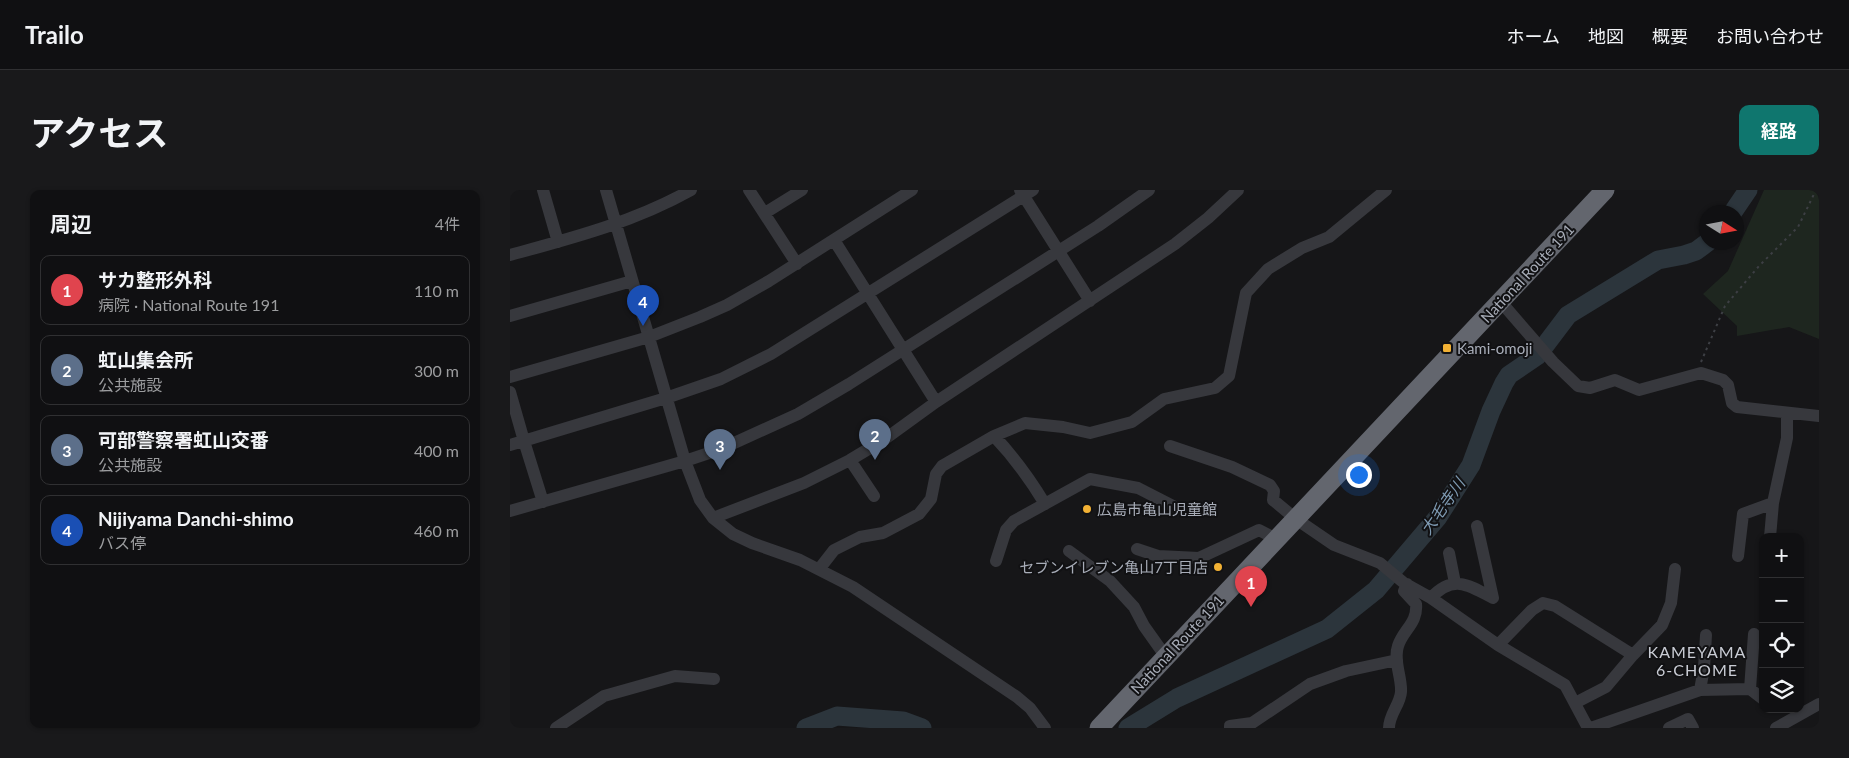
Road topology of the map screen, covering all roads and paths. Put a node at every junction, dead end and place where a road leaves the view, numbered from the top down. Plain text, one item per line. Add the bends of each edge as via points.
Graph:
1 (542, 190) edge
2 (606, 190) edge
3 (691, 190) edge
4 (749, 190) edge
5 (802, 190) edge
6 (912, 190) edge
7 (1149, 190) edge
8 (1238, 190) edge
9 (1386, 190) edge
10 (1606, 190) edge
11 (1816, 190) edge
12 (1025, 192) edge
13 (765, 213) junction
14 (616, 225) junction
15 (834, 240) junction
16 (558, 242) junction
17 (1058, 250) junction
18 (510, 255) edge
19 (797, 264) junction
20 (632, 281) junction
21 (868, 294) junction
22 (1090, 301) junction
23 (1501, 302) junction
24 (510, 316) edge
25 (649, 336) junction
26 (904, 349) junction
27 (1701, 373) junction
28 (510, 377) edge
29 (510, 392) edge
30 (666, 398) junction
31 (936, 402) junction
32 (1787, 413) junction
33 (1819, 416) edge
34 (994, 436) junction
35 (524, 441) junction
36 (510, 445) edge
37 (1170, 446) dead end
38 (850, 460) junction
39 (685, 461) junction
40 (874, 496) dead end
41 (543, 502) junction
42 (1773, 503) junction
43 (1045, 504) junction
44 (1181, 510) dead end
45 (510, 511) edge
46 (713, 518) junction
47 (1296, 519) junction
48 (1477, 526) dead end
49 (1770, 533) edge
50 (1276, 539) junction
51 (1137, 550) dead end
52 (1069, 551) dead end
53 (1449, 553) dead end
54 (1738, 556) dead end
55 (996, 561) dead end
56 (820, 568) junction
57 (1675, 569) dead end
58 (1455, 583) junction
59 (1405, 584) junction
60 (1432, 598) junction
61 (1754, 634) dead end
62 (1706, 635) dead end
63 (1498, 645) junction
64 (1633, 655) junction
65 (1166, 657) junction
66 (1396, 660) junction
67 (714, 679) dead end
68 (1750, 689) junction
69 (1700, 690) junction
70 (1759, 696) edge
71 (1575, 703) junction
72 (1819, 704) edge
73 (556, 728) edge
74 (1044, 728) edge
75 (1099, 728) edge
76 (1230, 728) edge
77 (1388, 728) edge
78 (1589, 728) edge
79 (1669, 728) edge
80 (1693, 728) edge
81 (1776, 728) edge

1 - 16 street
2 - 14 street
3 - 14 street
4 - 13 street
5 - 13 street
6 - 15 street
7 - 17 street
8 - 22 street via 1175,244
9 - 34 street via 1329,237 1302,248 1268,269 1246,293 1229,376 1215,388 1164,399 1132,422 1090,433 1025,423
10 - 23 highway, National Route 191
11 - 27 path via 1798,227 1725,306 1700,366
12 - 17 street
12 - 21 street
13 - 19 street
14 - 16 street
14 - 20 street
15 - 19 street
15 - 21 street
16 - 18 street
17 - 22 street
17 - 26 street
19 - 25 street via 726,305
20 - 24 street
20 - 25 street
21 - 26 street
21 - 30 street via 771,354 721,379
22 - 31 street
23 - 27 street via 1578,386 1590,388 1615,380 1639,390
23 - 47 highway, National Route 191
25 - 28 street
25 - 30 street
26 - 31 street
26 - 39 street via 798,414 721,449
27 - 32 street via 1723,380 1728,385 1732,403 1738,407
29 - 35 street
30 - 35 street
30 - 39 street
31 - 38 street
32 - 33 street
32 - 42 street via 1787,438
34 - 43 street via 1031,480
34 - 56 street via 942,466 936,474 931,499 919,514 883,533 860,537 834,550
35 - 36 street
35 - 41 street
37 - 47 street via 1270,484 1274,500
38 - 40 street
38 - 46 street via 804,483
39 - 41 street
39 - 46 street via 700,500
41 - 45 street
42 - 49 street
42 - 54 street via 1743,514
43 - 44 street via 1090,478 1138,488
43 - 55 street via 1014,521 1006,530
46 - 56 street via 752,543
47 - 50 highway, National Route 191
47 - 59 street via 1334,544 1380,563
48 - 58 street via 1493,598 1473,587
50 - 51 street via 1259,530 1198,558 1158,556
50 - 65 highway, National Route 191
52 - 65 street via 1110,581 1134,608
53 - 58 street
56 - 74 street via 1017,697 1030,708
57 - 64 street via 1671,603 1662,625
58 - 60 street via 1440,588
59 - 60 street
59 - 66 street via 1404,592 1416,604 1417,610 1398,646
60 - 63 street
61 - 68 street
62 - 69 street
63 - 64 street via 1543,603 1555,606
63 - 71 street via 1564,685
64 - 71 street via 1606,686
65 - 75 highway, National Route 191
66 - 76 street via 1346,671 1310,684 1252,723
66 - 77 street via 1402,690 1388,720
67 - 73 street via 675,676 604,696
68 - 69 street
68 - 70 street
69 - 78 street
71 - 78 street
72 - 81 street
79 - 80 street via 1688,719

